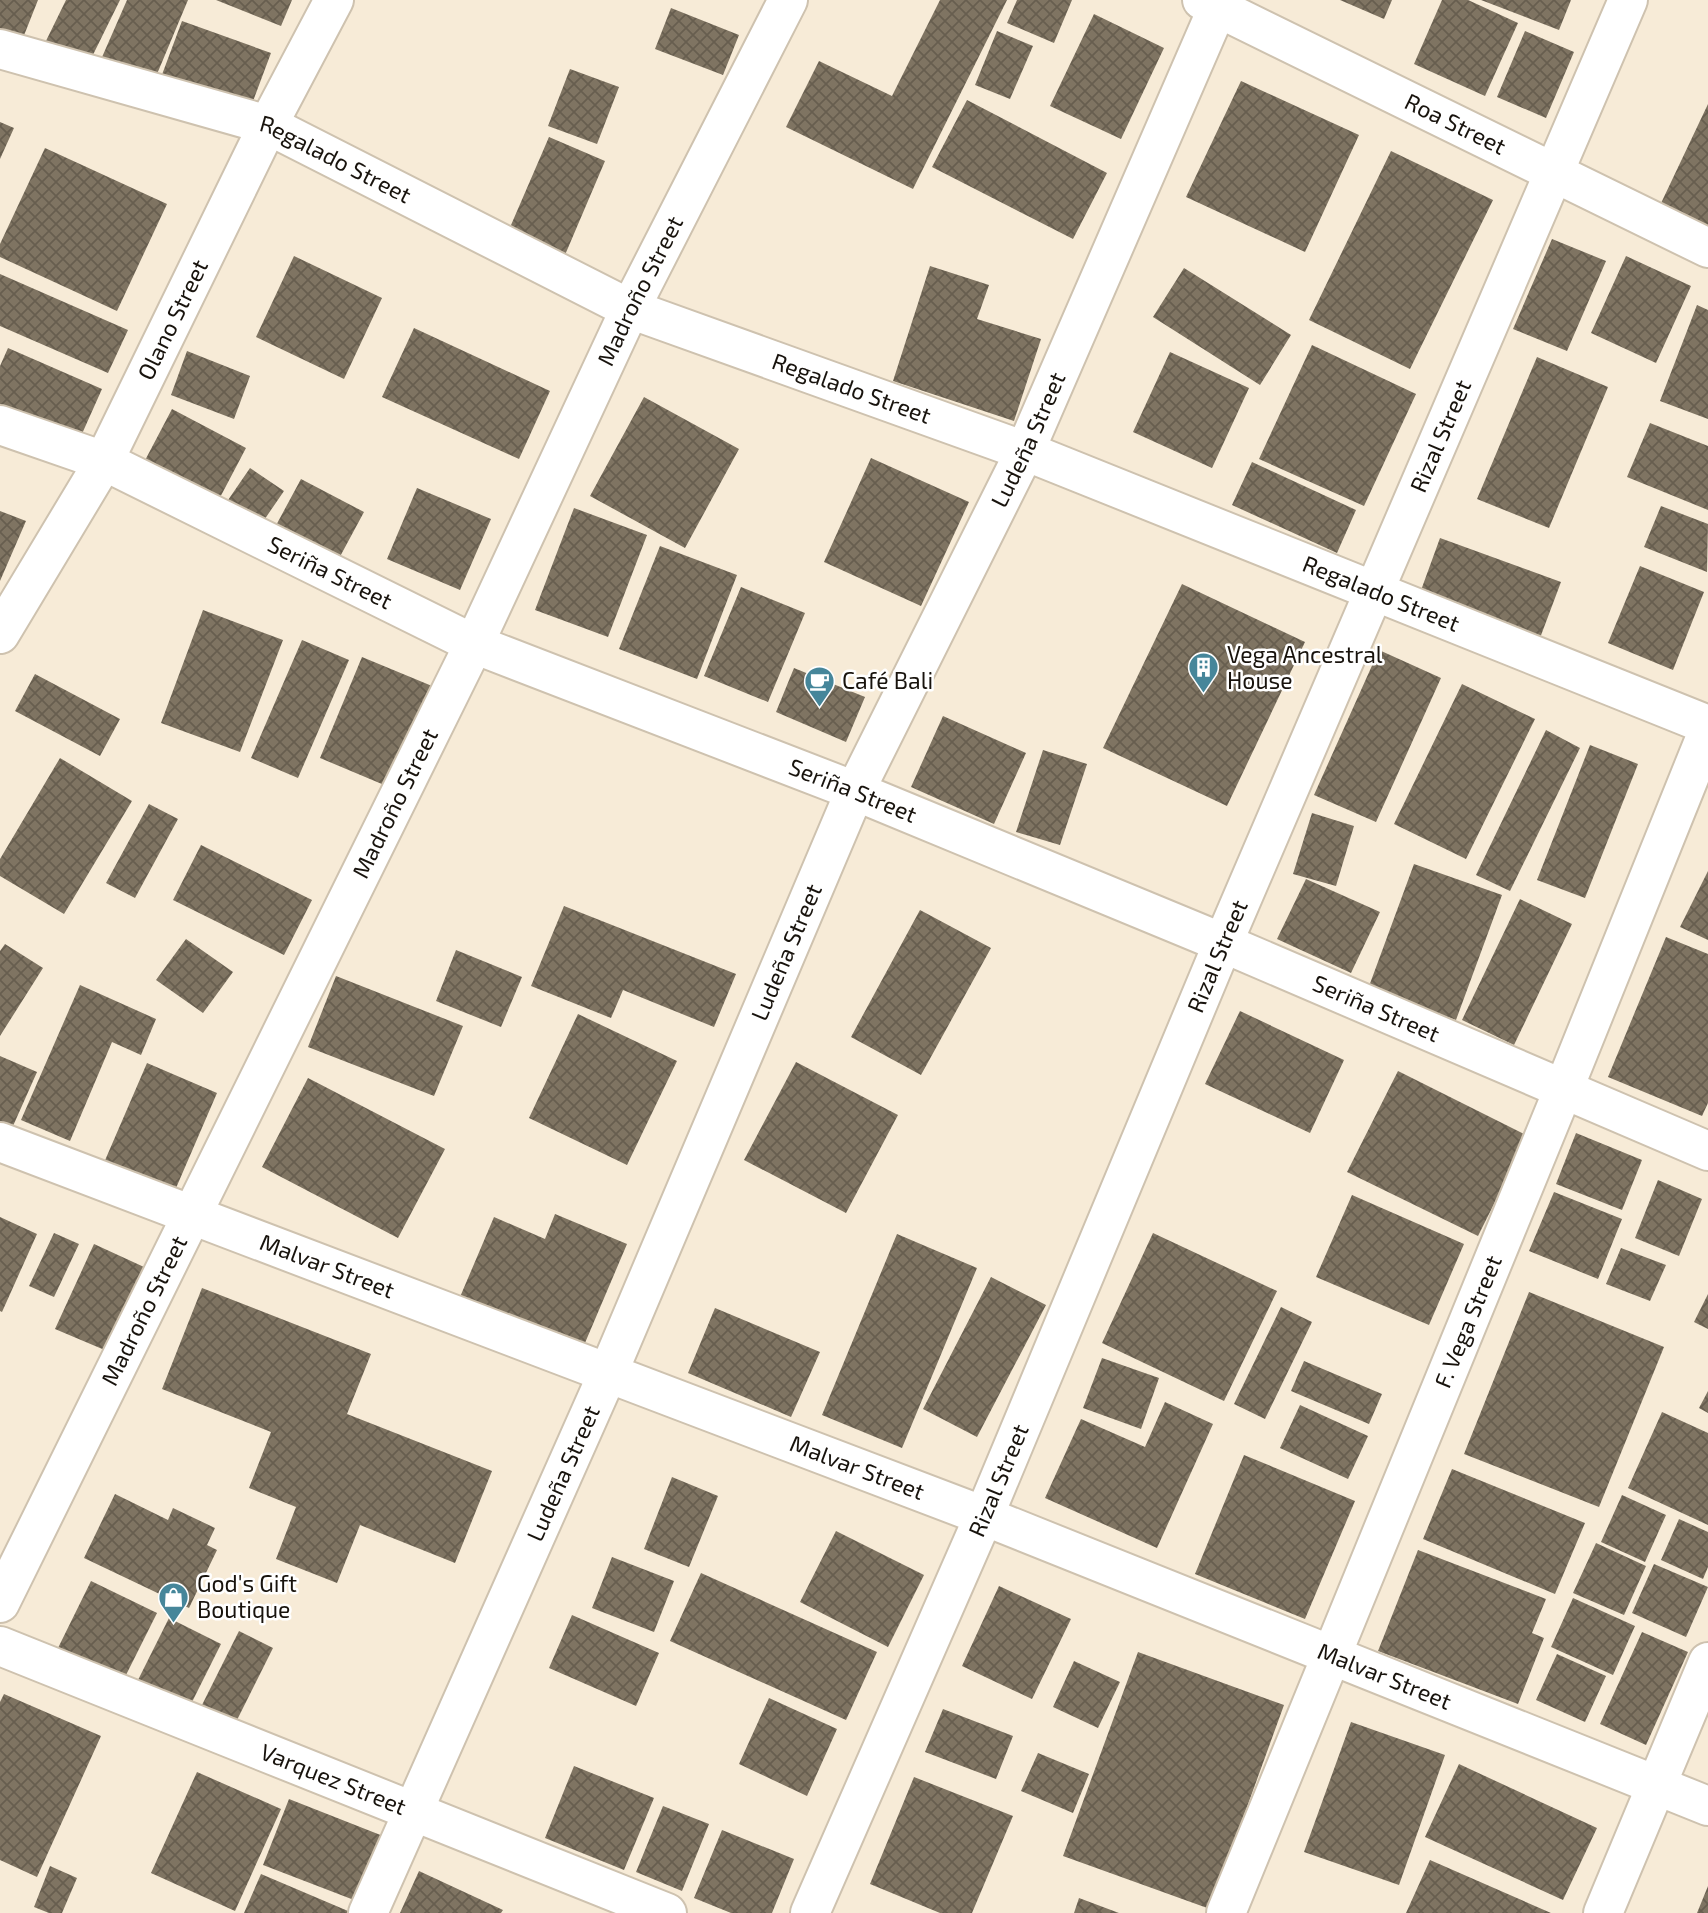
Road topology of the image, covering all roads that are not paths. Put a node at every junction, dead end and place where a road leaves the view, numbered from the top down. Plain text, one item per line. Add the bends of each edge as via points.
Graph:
1 (334, 0) edge
2 (788, 0) edge
3 (1628, 0) edge
4 (1214, 2) edge
5 (0, 49) edge
6 (268, 125) junction
7 (1553, 173) junction
8 (1708, 248) edge
9 (629, 309) junction
10 (0, 425) edge
11 (1025, 451) junction
12 (104, 461) junction
13 (1374, 591) junction
14 (0, 634) edge
15 (474, 644) junction
16 (1708, 724) edge
17 (1708, 731) edge
18 (855, 791) junction
19 (1223, 943) junction
20 (1564, 1088) junction
21 (0, 1142) edge
22 (1708, 1151) edge
23 (192, 1216) junction
24 (608, 1373) junction
25 (984, 1516) junction
26 (0, 1603) edge
27 (0, 1646) edge
28 (1331, 1656) junction
29 (1708, 1662) edge
30 (1657, 1787) junction
31 (1708, 1806) edge
32 (413, 1810) junction
33 (368, 1913) edge
34 (667, 1913) edge
35 (810, 1913) edge
36 (1226, 1913) edge
37 (1603, 1913) edge

1 - 6 street, Olano Street
2 - 9 street, Madroño Street
3 - 7 street, Rizal Street
4 - 7 street, Roa Street
4 - 11 street, Ludeña Street
5 - 6 street, Regalado Street
6 - 9 street, Regalado Street
6 - 12 street, Olano Street
7 - 8 street, Roa Street
7 - 13 street, Rizal Street
9 - 11 street, Regalado Street
9 - 15 street, Madroño Street
10 - 12 street, Seriña Street
11 - 13 street, Regalado Street
11 - 18 street, Ludeña Street
12 - 14 street, Olano Street
12 - 15 street, Seriña Street
13 - 16 street, Regalado Street
13 - 19 street, Rizal Street
15 - 18 street, Seriña Street
15 - 23 street, Madroño Street
17 - 20 street, F. Vega Street
18 - 19 street, Seriña Street
18 - 24 street, Ludeña Street
19 - 20 street, Seriña Street
19 - 25 street, Rizal Street
20 - 22 street, Seriña Street
20 - 28 street, F. Vega Street
21 - 23 street, Malvar Street
23 - 24 street, Malvar Street
23 - 26 street, Madroño Street
24 - 25 street, Malvar Street
24 - 32 street, Ludeña Street
25 - 28 street, Malvar Street
25 - 35 street, Rizal Street
27 - 32 street, Varquez Street
28 - 30 street, Malvar Street
28 - 36 street, F. Vega Street
29 - 30 street
30 - 31 street, Malvar Street
30 - 37 street
32 - 33 street, Ludeña Street
32 - 34 street, Varquez Street

